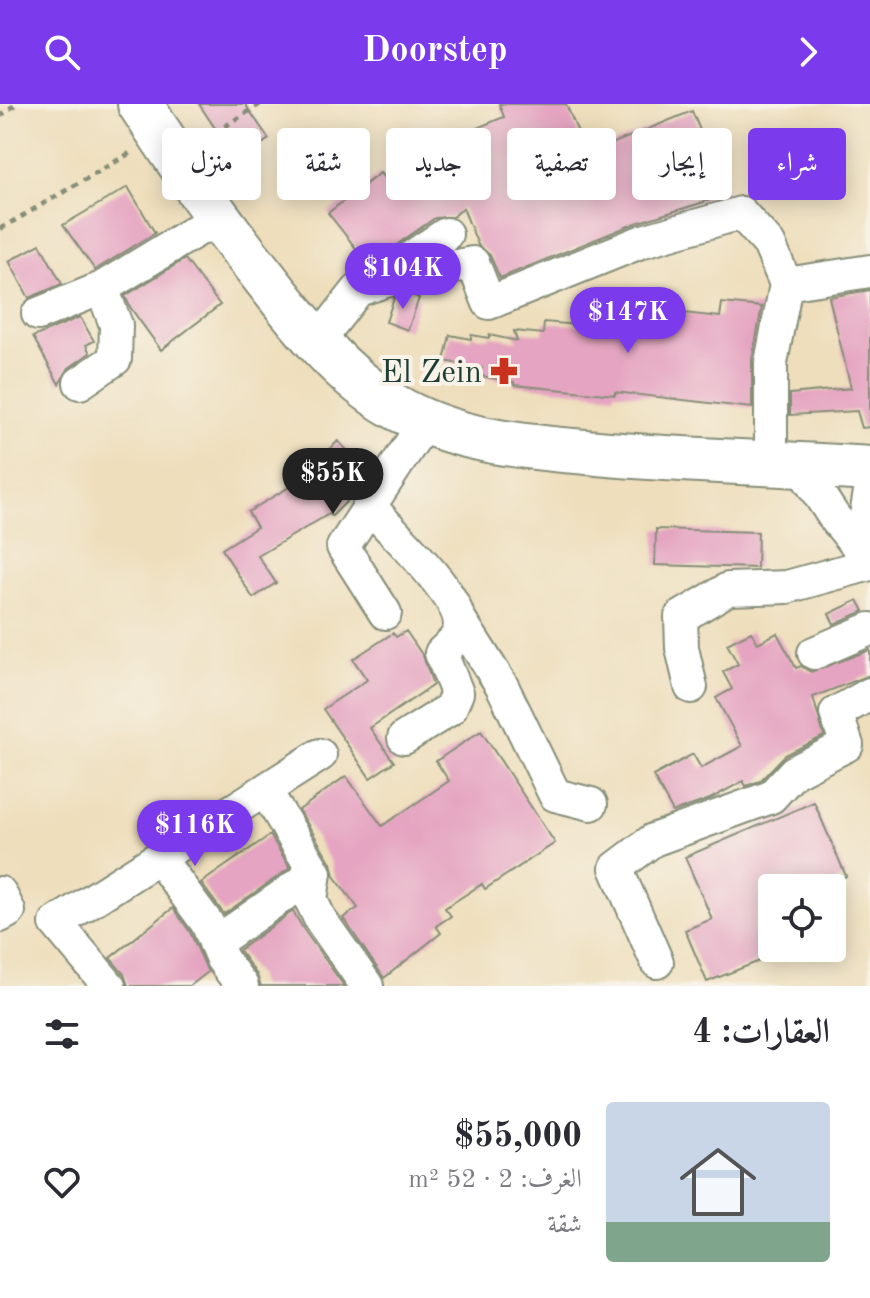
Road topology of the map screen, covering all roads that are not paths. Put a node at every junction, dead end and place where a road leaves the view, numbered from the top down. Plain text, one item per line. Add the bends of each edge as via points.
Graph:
1 (150, 119) edge
2 (217, 218) junction
3 (446, 234) dead end
4 (870, 271) edge
5 (398, 277) junction
6 (786, 284) junction
7 (102, 288) junction
8 (38, 314) dead end
9 (318, 341) junction
10 (80, 383) dead end
11 (425, 422) junction
12 (785, 464) junction
13 (870, 469) edge
14 (870, 492) edge
15 (371, 507) junction
16 (870, 545) edge
17 (870, 563) edge
18 (385, 613) dead end
19 (460, 620) junction
20 (870, 629) edge
21 (814, 653) dead end
22 (691, 687) dead end
23 (870, 694) edge
24 (404, 738) dead end
25 (320, 755) dead end
26 (265, 790) junction
27 (591, 804) dead end
28 (159, 858) junction
29 (315, 873) junction
30 (0, 893) edge
31 (0, 916) edge
32 (215, 943) junction
33 (657, 962) dead end
34 (109, 986) edge
35 (242, 986) edge
36 (367, 986) edge

1 - 2 highway
2 - 7 street
2 - 9 highway
3 - 5 street via 410,258
4 - 6 street
5 - 6 street via 473,263 489,303 643,241 741,213 769,244
5 - 9 street via 358,290
6 - 12 street via 771,363
7 - 8 street
7 - 10 street via 116,325 115,359
9 - 11 highway via 360,383
11 - 12 highway via 505,444 709,463
11 - 15 street
12 - 13 highway
12 - 17 street
14 - 16 street
15 - 18 street via 343,547
15 - 19 street via 439,583
17 - 22 street via 787,587 728,589 681,617
19 - 24 street via 458,634 441,653 457,693 450,709
19 - 27 street via 502,686 555,795
20 - 21 street
23 - 33 street via 836,713 847,745 794,772 771,797 653,840 616,868
25 - 26 street
26 - 28 street
26 - 29 street
28 - 32 street via 207,923
28 - 34 street via 56,923
29 - 32 street
29 - 36 street via 311,900
30 - 31 street via 9,911
32 - 35 street

